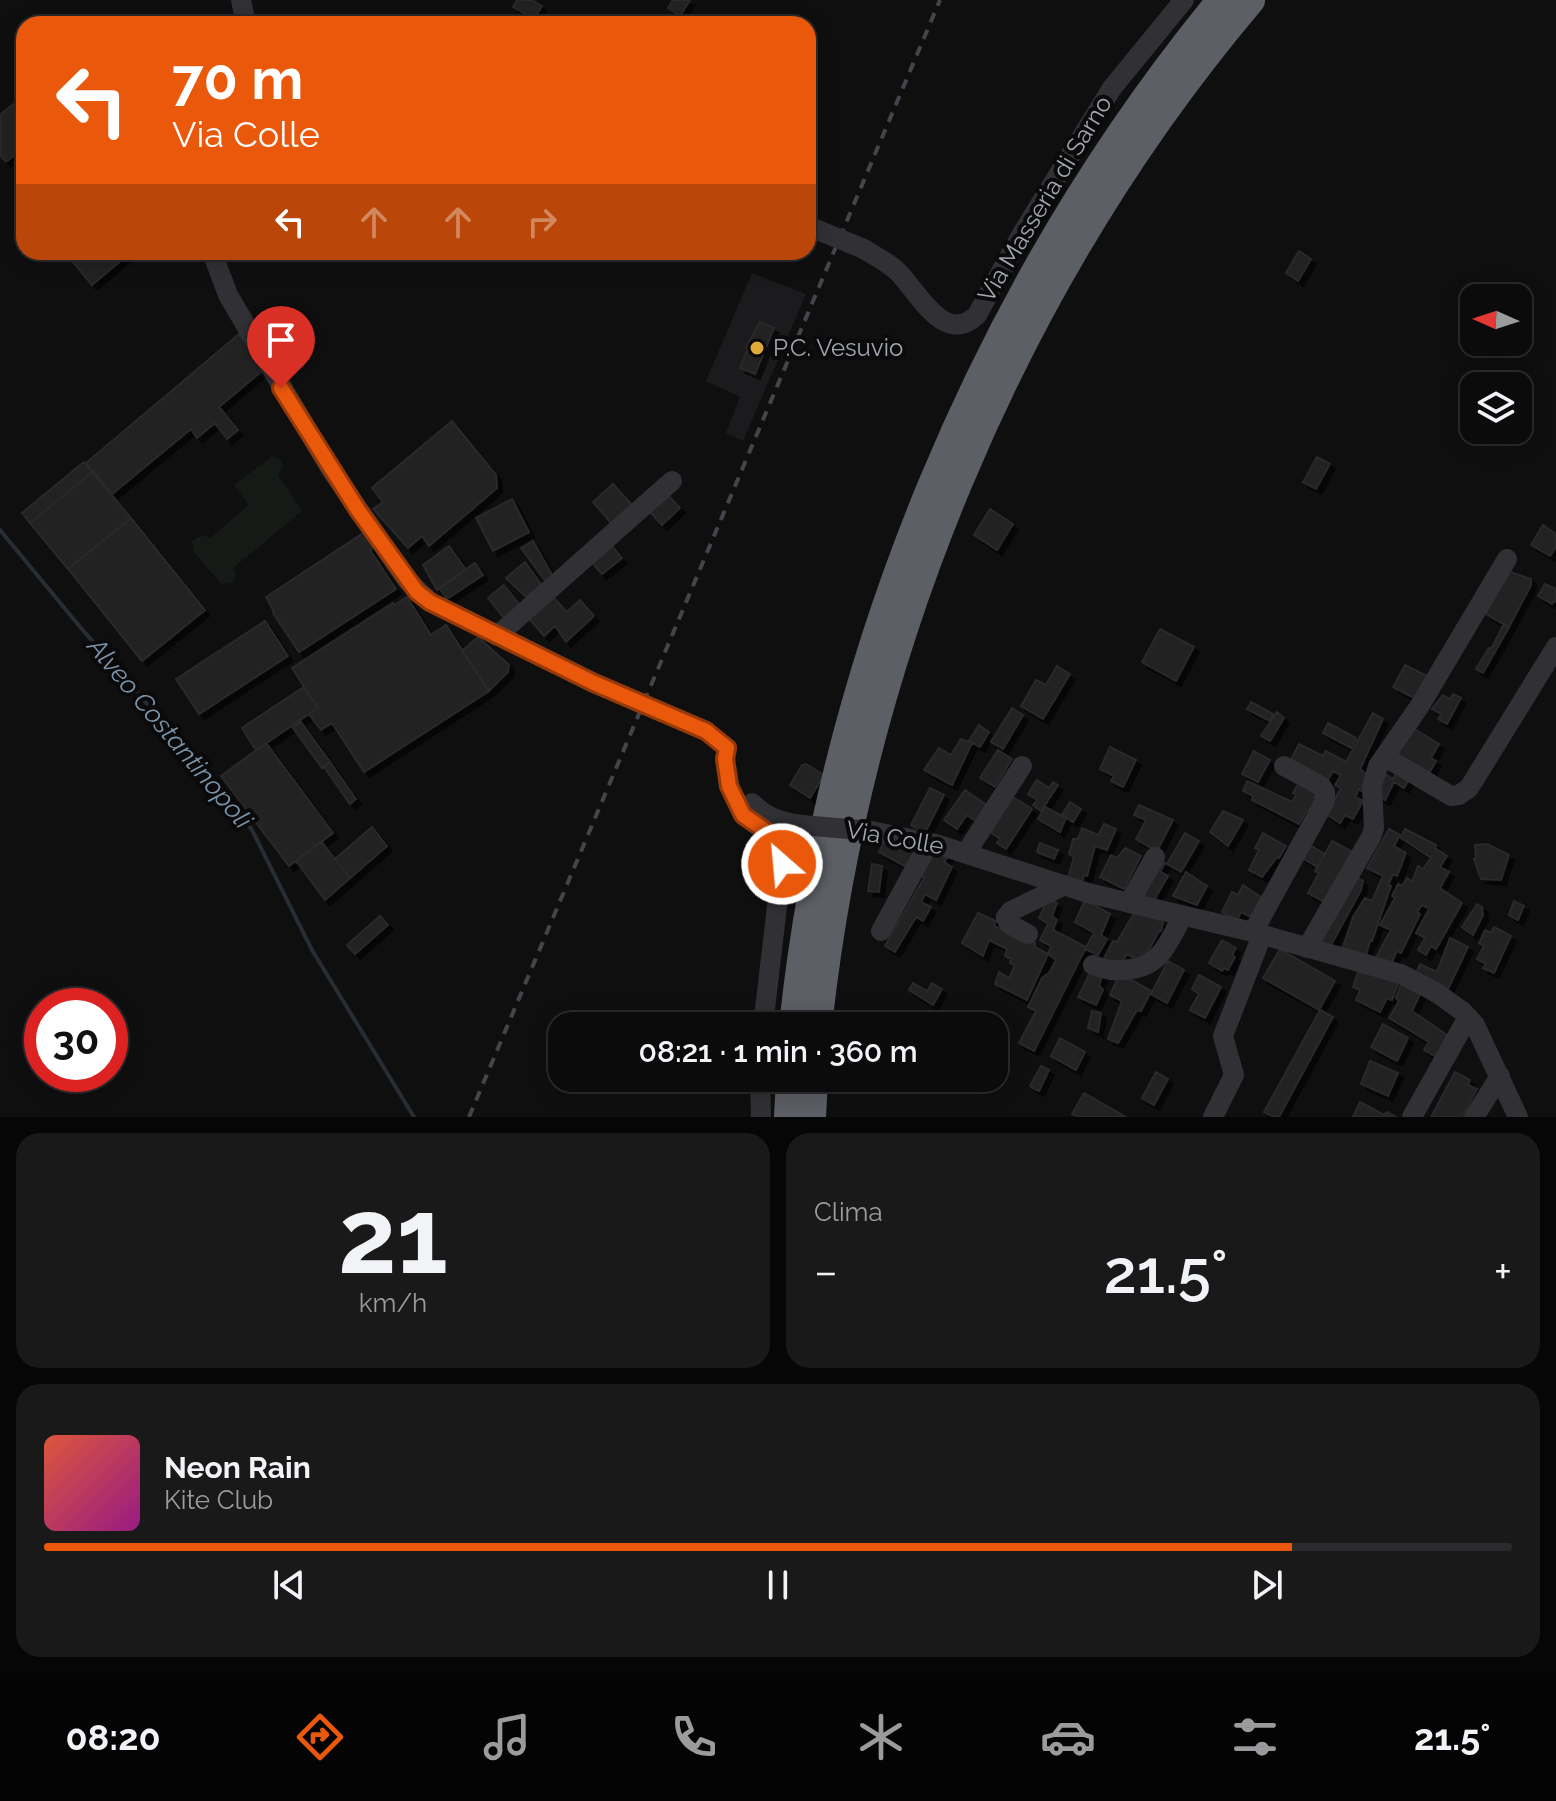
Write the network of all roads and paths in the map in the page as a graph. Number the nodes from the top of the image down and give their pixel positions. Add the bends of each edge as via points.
1 (1184, 0) edge
2 (1222, 0) edge
3 (1250, 0) edge
4 (816, 229) edge
5 (215, 260) edge
6 (672, 481) dead end
7 (1507, 559) dead end
8 (497, 636) junction
9 (1556, 647) edge
10 (727, 748) junction
11 (1385, 757) junction
12 (1022, 766) dead end
13 (1284, 766) dead end
14 (929, 843) junction
15 (966, 853) junction
16 (1155, 857) dead end
17 (1065, 885) junction
18 (1129, 903) junction
19 (1182, 917) junction
20 (881, 931) dead end
21 (1028, 934) dead end
22 (1258, 934) junction
23 (1307, 948) junction
24 (1093, 965) dead end
25 (765, 1012) edge
26 (796, 1012) edge
27 (819, 1012) edge
28 (1468, 1017) junction
29 (1500, 1076) junction
30 (760, 1092) edge
31 (790, 1092) edge
32 (812, 1092) edge
33 (761, 1117) edge
34 (789, 1117) edge
35 (811, 1117) edge
36 (1213, 1117) edge
37 (1412, 1117) edge
38 (1474, 1117) edge
39 (1518, 1117) edge

1 - 4 street, Via Masseria di Sarno, bridge via 1112,88 970,322 950,323 938,317 896,270 864,249
2 - 26 highway via 1111,148 1053,240 942,463 896,584 846,749 812,897
3 - 27 highway via 1131,159 1072,252 1017,353 962,474 918,589 867,754 839,872
5 - 8 street, Via Colle via 228,295 281,388 407,580 430,602
6 - 8 street
7 - 11 street
8 - 10 street, Via Colle, bridge via 706,731
9 - 11 street via 1469,788 1459,795 1451,796
10 - 14 street, Via Colle, bridge via 751,803 764,815 781,822
10 - 25 street via 729,786 743,815 773,836 782,864
11 - 23 street via 1373,778 1371,837
12 - 15 street
13 - 22 street via 1321,786 1325,801
14 - 15 street, Via Colle
14 - 20 street
15 - 17 street, Via Colle
16 - 18 street
17 - 18 street, Via Colle
17 - 21 street via 1006,917
18 - 19 street, Via Colle
19 - 22 street, Via Colle
19 - 24 street via 1165,949 1145,967 1110,972
22 - 23 street, Via Colle
22 - 36 street via 1223,1036 1234,1075
23 - 28 street, Via Colle via 1401,974
28 - 29 street, Via Colle
28 - 37 street
29 - 38 street
29 - 39 street, Via Colle
30 - 33 street
31 - 34 highway
32 - 35 highway

